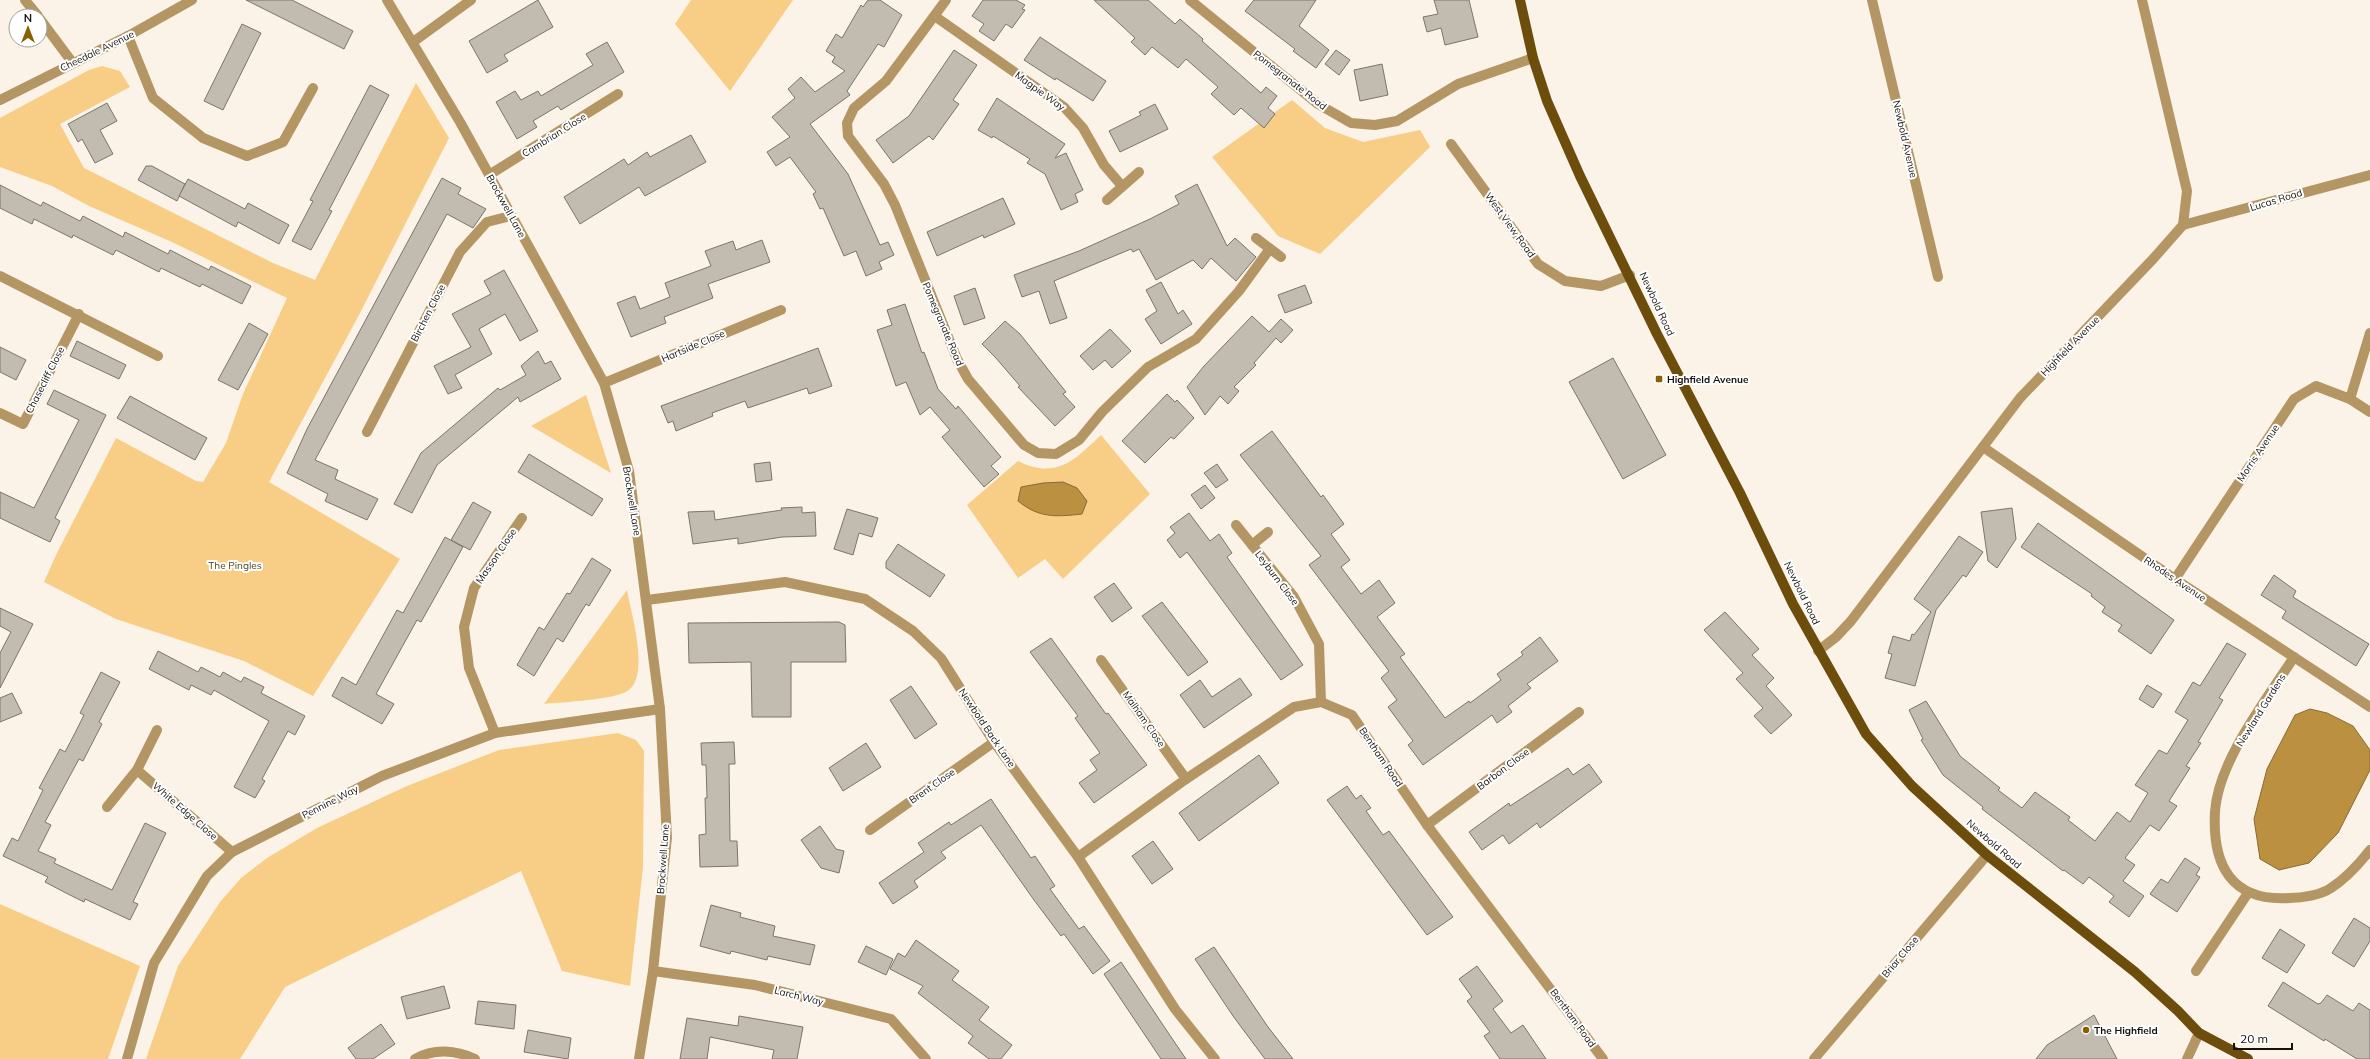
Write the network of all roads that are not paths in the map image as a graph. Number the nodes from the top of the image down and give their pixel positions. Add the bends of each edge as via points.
1 (25, 0) edge
2 (192, 0) edge
3 (387, 0) edge
4 (470, 0) edge
5 (946, 0) edge
6 (1190, 0) edge
7 (1520, 0) edge
8 (1872, 0) edge
9 (2142, 0) edge
10 (32, 8) edge
11 (936, 17) junction
12 (48, 30) edge
13 (128, 36) junction
14 (413, 42) junction
15 (1533, 58) junction
16 (72, 62) junction
17 (313, 88) dead end
18 (618, 94) dead end
19 (0, 100) edge
20 (1451, 144) dead end
21 (1139, 172) dead end
22 (2370, 175) edge
23 (489, 176) junction
24 (1122, 186) junction
25 (1107, 200) dead end
26 (510, 216) junction
27 (2182, 225) junction
28 (1256, 238) dead end
29 (1269, 250) junction
30 (1281, 257) dead end
31 (1630, 275) junction
32 (0, 276) edge
33 (1938, 277) dead end
34 (781, 310) dead end
35 (79, 314) junction
36 (2370, 333) edge
37 (158, 356) dead end
38 (604, 383) junction
39 (2350, 399) junction
40 (2370, 412) edge
41 (0, 413) edge
42 (367, 432) dead end
43 (1983, 447) junction
44 (522, 518) dead end
45 (1236, 525) dead end
46 (1268, 532) dead end
47 (1252, 545) junction
48 (2175, 579) junction
49 (647, 600) junction
50 (1818, 651) junction
51 (2294, 657) junction
52 (1101, 660) dead end
53 (1321, 702) junction
54 (2370, 707) edge
55 (660, 709) junction
56 (1579, 712) dead end
57 (157, 730) dead end
58 (495, 733) junction
59 (994, 742) junction
60 (137, 770) junction
61 (1186, 779) junction
62 (107, 807) dead end
63 (1427, 825) junction
64 (870, 830) dead end
65 (2370, 850) edge
66 (232, 852) junction
67 (1987, 855) junction
68 (1078, 857) junction
69 (2248, 893) junction
70 (653, 971) junction
71 (2196, 971) dead end
72 (2199, 1033) junction
73 (127, 1059) edge
74 (415, 1059) edge
75 (475, 1059) edge
76 (639, 1059) edge
77 (926, 1059) edge
78 (1215, 1059) edge
79 (1603, 1059) edge
80 (1814, 1059) edge
81 (2187, 1059) edge
82 (2248, 1059) edge

1 - 10 street
2 - 13 street, Cheedale Avenue
3 - 14 street, Brockwell Lane
4 - 14 street
5 - 11 street, Pomegranate Road
6 - 15 street, Pomegranate Road via 1318,104 1351,123 1375,125 1397,121 1458,84
7 - 15 main road, Newbold Road
8 - 33 street, Newbold Avenue
9 - 27 street via 2187,191
11 - 24 street, Magpie Way via 1064,107 1083,128 1104,165
11 - 29 street, Pomegranate Road via 886,80 854,108 847,123 848,136 884,184 895,205 957,359 968,379 1024,445 1038,453 1056,454 1079,440 1102,412 1148,367 1196,339 1239,291
12 - 16 street
13 - 16 street, Cheedale Avenue
13 - 17 street via 153,98 203,138 247,156 283,142
14 - 23 street, Brockwell Lane
15 - 31 main road, Newbold Road via 1547,101 1580,176
16 - 19 street, Cheedale Avenue
18 - 23 street, Cambrian Close
20 - 31 street, West View Road via 1538,264 1565,281 1601,286
21 - 24 street
22 - 27 street, Lucas Road
23 - 26 street, Brockwell Lane
24 - 25 street
26 - 38 street, Brockwell Lane
26 - 42 street, Birchen Close via 487,222 460,252
27 - 43 street, Highfield Avenue via 2153,259 2020,398
28 - 29 street
29 - 30 street
31 - 50 main road, Newbold Road via 1657,334 1740,493
32 - 35 street
34 - 38 street, Hartside Close
35 - 37 street
35 - 41 street, Chasecliff Close via 23,424
36 - 39 street
38 - 49 street, Brockwell Lane via 629,470
39 - 40 street, Morris Avenue
39 - 48 street, Morris Avenue via 2316,386 2294,399
43 - 48 street, Rhodes Avenue
43 - 50 street, Highfield Avenue via 1851,621
44 - 58 street, Masson Close via 474,588 464,627 469,668
45 - 47 street, Leyburn Close
46 - 47 street, Leyburn Close
47 - 53 street, Leyburn Close via 1294,597 1319,644
48 - 51 street, Rhodes Avenue
49 - 55 street, Brockwell Lane
49 - 59 street, Newbold Back Lane via 785,582 865,599 913,631 941,658
50 - 67 main road, Newbold Road via 1866,734 1912,786
51 - 54 street, Rhodes Avenue
51 - 69 street, Newland Gardens via 2245,733 2222,781 2215,811 2215,847 2230,878
52 - 61 street, Malham Close
53 - 61 street via 1294,707
53 - 63 street, Bentham Road via 1352,715
55 - 58 street, Pennine Way
55 - 70 street, Brockwell Lane via 667,837
56 - 63 street, Barbon Close
57 - 60 street
58 - 66 street, Pennine Way via 382,776
59 - 64 street, Brent Close
59 - 68 street, Newbold Back Lane
60 - 62 street
60 - 66 street, White Edge Close
61 - 68 street
63 - 79 street, Bentham Road
65 - 69 street, Newland Gardens via 2362,861 2330,889 2270,900
66 - 73 street, Pennine Way via 207,876 154,963
67 - 72 main road, Newbold Road via 2134,972
67 - 80 street, Briar Close
68 - 78 street, Newbold Back Lane via 1175,1008
69 - 71 street
70 - 76 street, Brockwell Lane
70 - 77 street, Larch Way via 756,986 892,1019
72 - 81 street
72 - 82 main road, Newbold Road
74 - 75 street via 446,1051 461,1052

